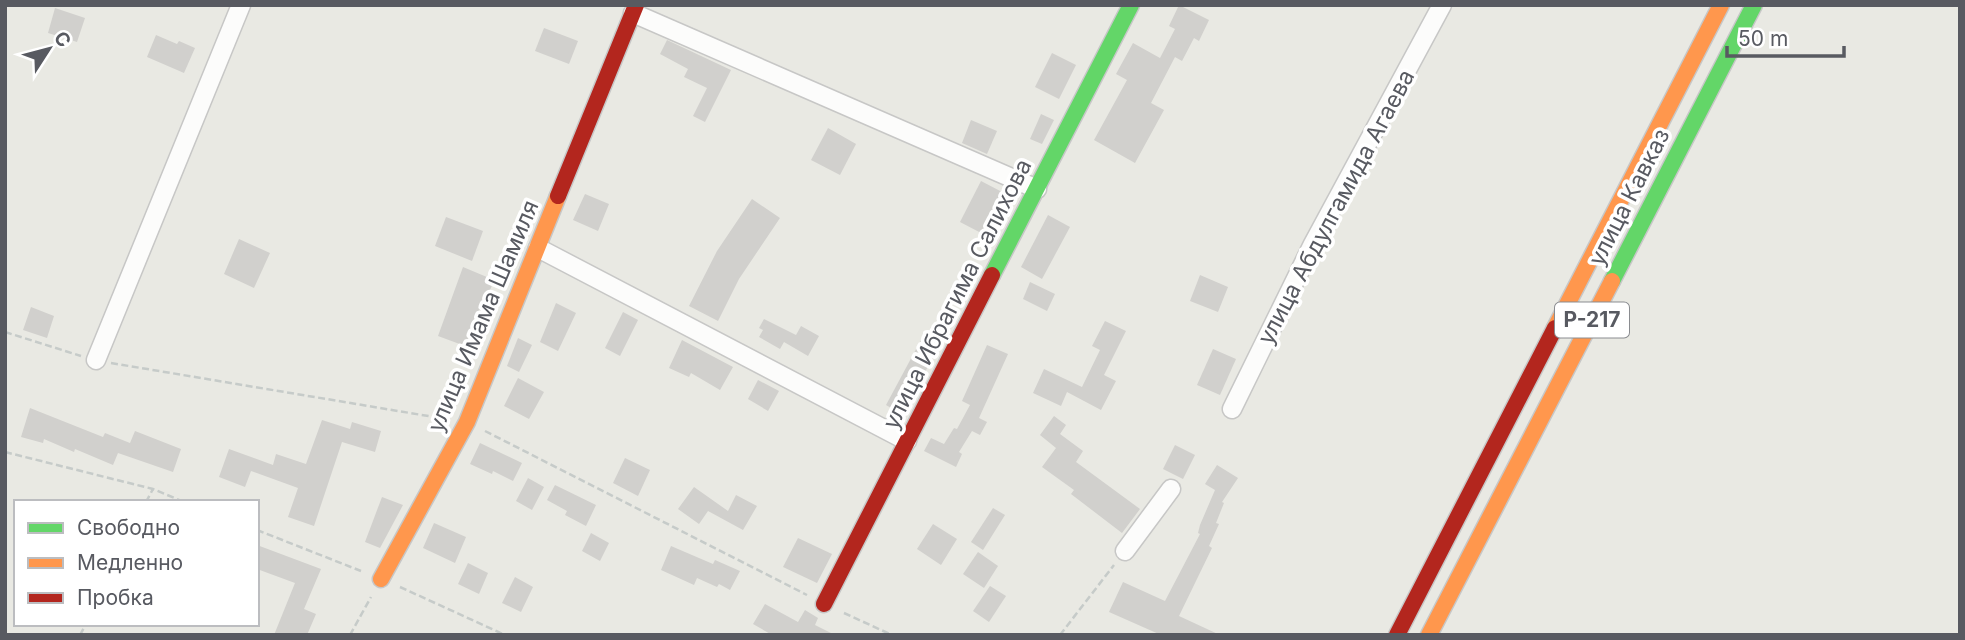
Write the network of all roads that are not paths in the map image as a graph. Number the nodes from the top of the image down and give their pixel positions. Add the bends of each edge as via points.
1 (242, 5) edge
2 (1131, 5) edge
3 (1442, 5) edge
4 (1721, 5) edge
5 (1754, 5) edge
6 (635, 9) edge
7 (1037, 189) junction
8 (538, 248) junction
9 (96, 360) dead end
10 (1232, 409) dead end
11 (907, 441) junction
12 (1171, 489) dead end
13 (1125, 551) road end
14 (381, 579) road end
15 (824, 604) dead end
16 (1396, 635) edge
17 (1429, 635) edge

1 - 9 street
2 - 7 main road, улица Ибрагима Салихова
3 - 10 street, улица Абдулгамида Агаева via 1312,244
4 - 16 main road, улица Кавказ / Р-217
5 - 17 main road, улица Кавказ / Р-217
6 - 7 street
6 - 8 main road, улица Имама Шамиля
7 - 11 main road, улица Ибрагима Салихова
8 - 11 street
8 - 14 main road, улица Имама Шамиля via 467,422
11 - 15 main road, улица Ибрагима Салихова
12 - 13 street

